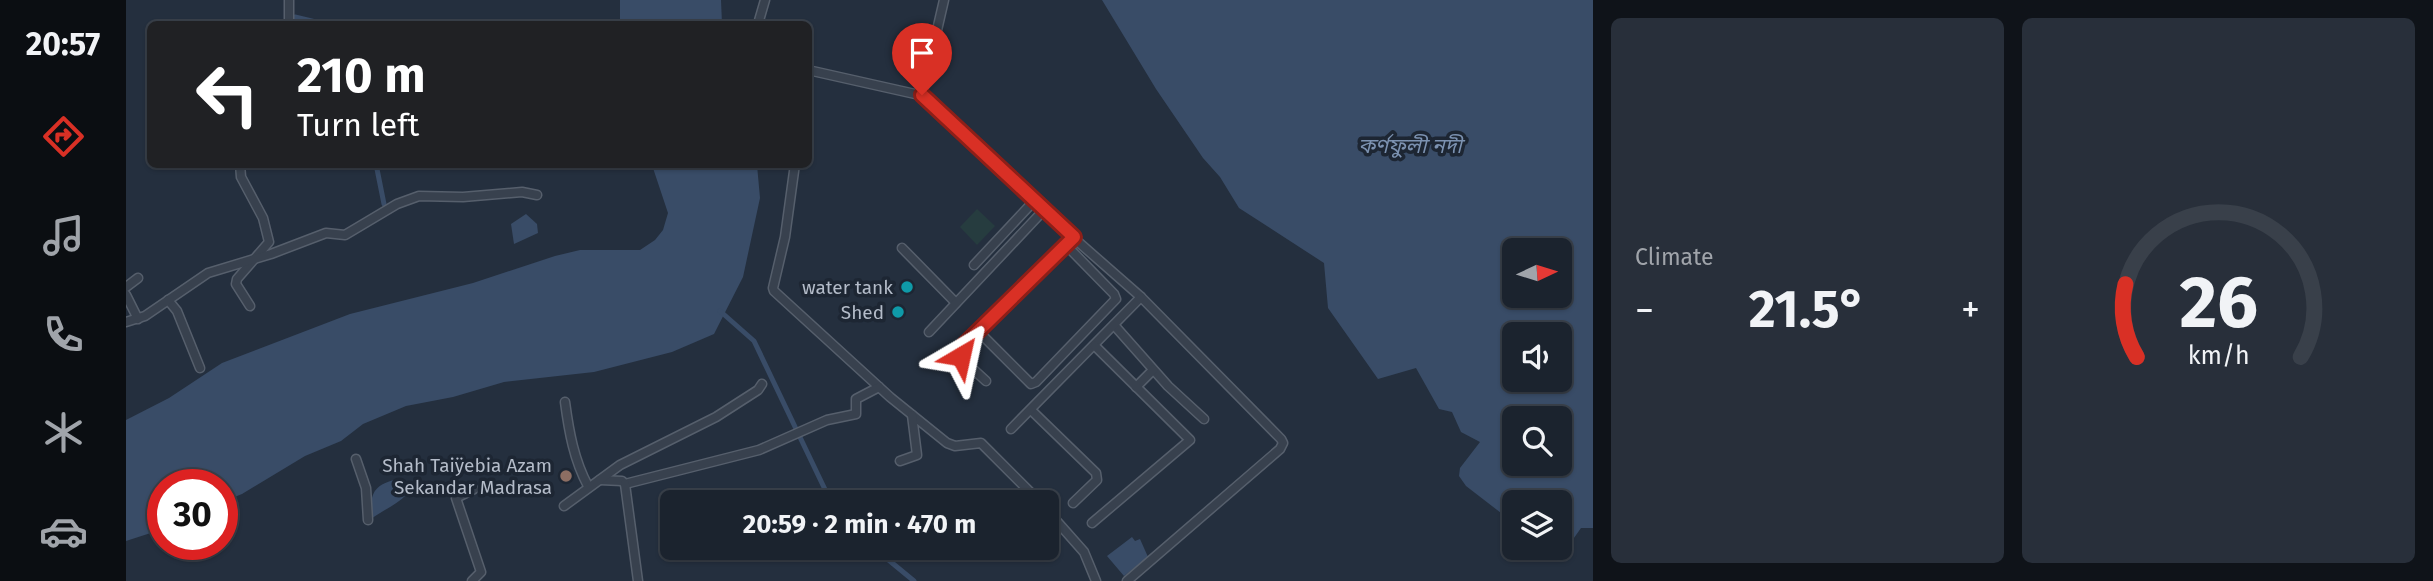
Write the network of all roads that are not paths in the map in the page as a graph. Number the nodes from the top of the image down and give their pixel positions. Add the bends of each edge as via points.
1 (289, 0) edge
2 (765, 0) edge
3 (944, 0) edge
4 (289, 21) edge
5 (759, 21) edge
6 (812, 74) edge
7 (922, 95) junction
8 (240, 168) edge
9 (794, 168) edge
10 (537, 195) dead end
11 (1034, 201) junction
12 (1043, 211) junction
13 (1074, 237) junction
14 (1066, 245) junction
15 (902, 248) dead end
16 (253, 260) junction
17 (974, 265) dead end
18 (138, 278) dead end
19 (126, 287) edge
20 (126, 295) edge
21 (1141, 297) junction
22 (168, 300) junction
23 (956, 303) junction
24 (250, 306) dead end
25 (138, 319) junction
26 (126, 322) edge
27 (1114, 325) junction
28 (978, 331) junction
29 (929, 332) dead end
30 (1095, 346) junction
31 (200, 368) dead end
32 (1153, 370) junction
33 (986, 381) dead end
34 (762, 384) dead end
35 (878, 387) junction
36 (1136, 387) junction
37 (565, 402) dead end
38 (1031, 410) junction
39 (912, 415) junction
40 (1204, 419) dead end
41 (1011, 429) dead end
42 (356, 459) dead end
43 (900, 461) dead end
44 (600, 480) junction
45 (625, 484) junction
46 (589, 486) junction
47 (474, 489) dead end
48 (1028, 490) edge
49 (1073, 503) dead end
50 (564, 506) dead end
51 (368, 520) dead end
52 (1092, 523) dead end
53 (1059, 524) edge
54 (472, 581) edge
55 (638, 581) edge
56 (1096, 581) edge
57 (1127, 581) edge

1 - 4 street
2 - 5 street
3 - 7 street
6 - 7 street
7 - 11 street
8 - 16 street via 269,242
9 - 35 street via 773,288
10 - 16 street via 419,196 345,235 326,233
11 - 12 street
11 - 17 street
12 - 13 street
12 - 23 street
13 - 14 street
13 - 21 street
14 - 28 street
14 - 28 street via 1116,299 1036,382 1031,384
15 - 23 street
16 - 22 street via 208,273
16 - 24 street via 236,284
18 - 19 street
20 - 25 street
21 - 27 street
21 - 57 street via 1283,443
22 - 25 street
22 - 31 street
23 - 29 street
25 - 26 street
27 - 30 street
27 - 32 street
28 - 33 street via 961,349 961,356
30 - 36 street
30 - 38 street
32 - 36 street
32 - 40 street
34 - 44 street via 716,417 620,465
35 - 39 street
35 - 45 street via 856,399 856,414 827,420 760,450
36 - 52 street via 1190,440
37 - 46 street via 569,433
38 - 41 street
38 - 49 street via 1096,474 1097,480
39 - 43 street via 917,455
39 - 48 street via 955,446 981,443
42 - 51 street via 366,488
44 - 45 street
44 - 46 street
45 - 55 street
46 - 50 street
47 - 54 street via 456,498 481,572
53 - 56 street via 1084,552

